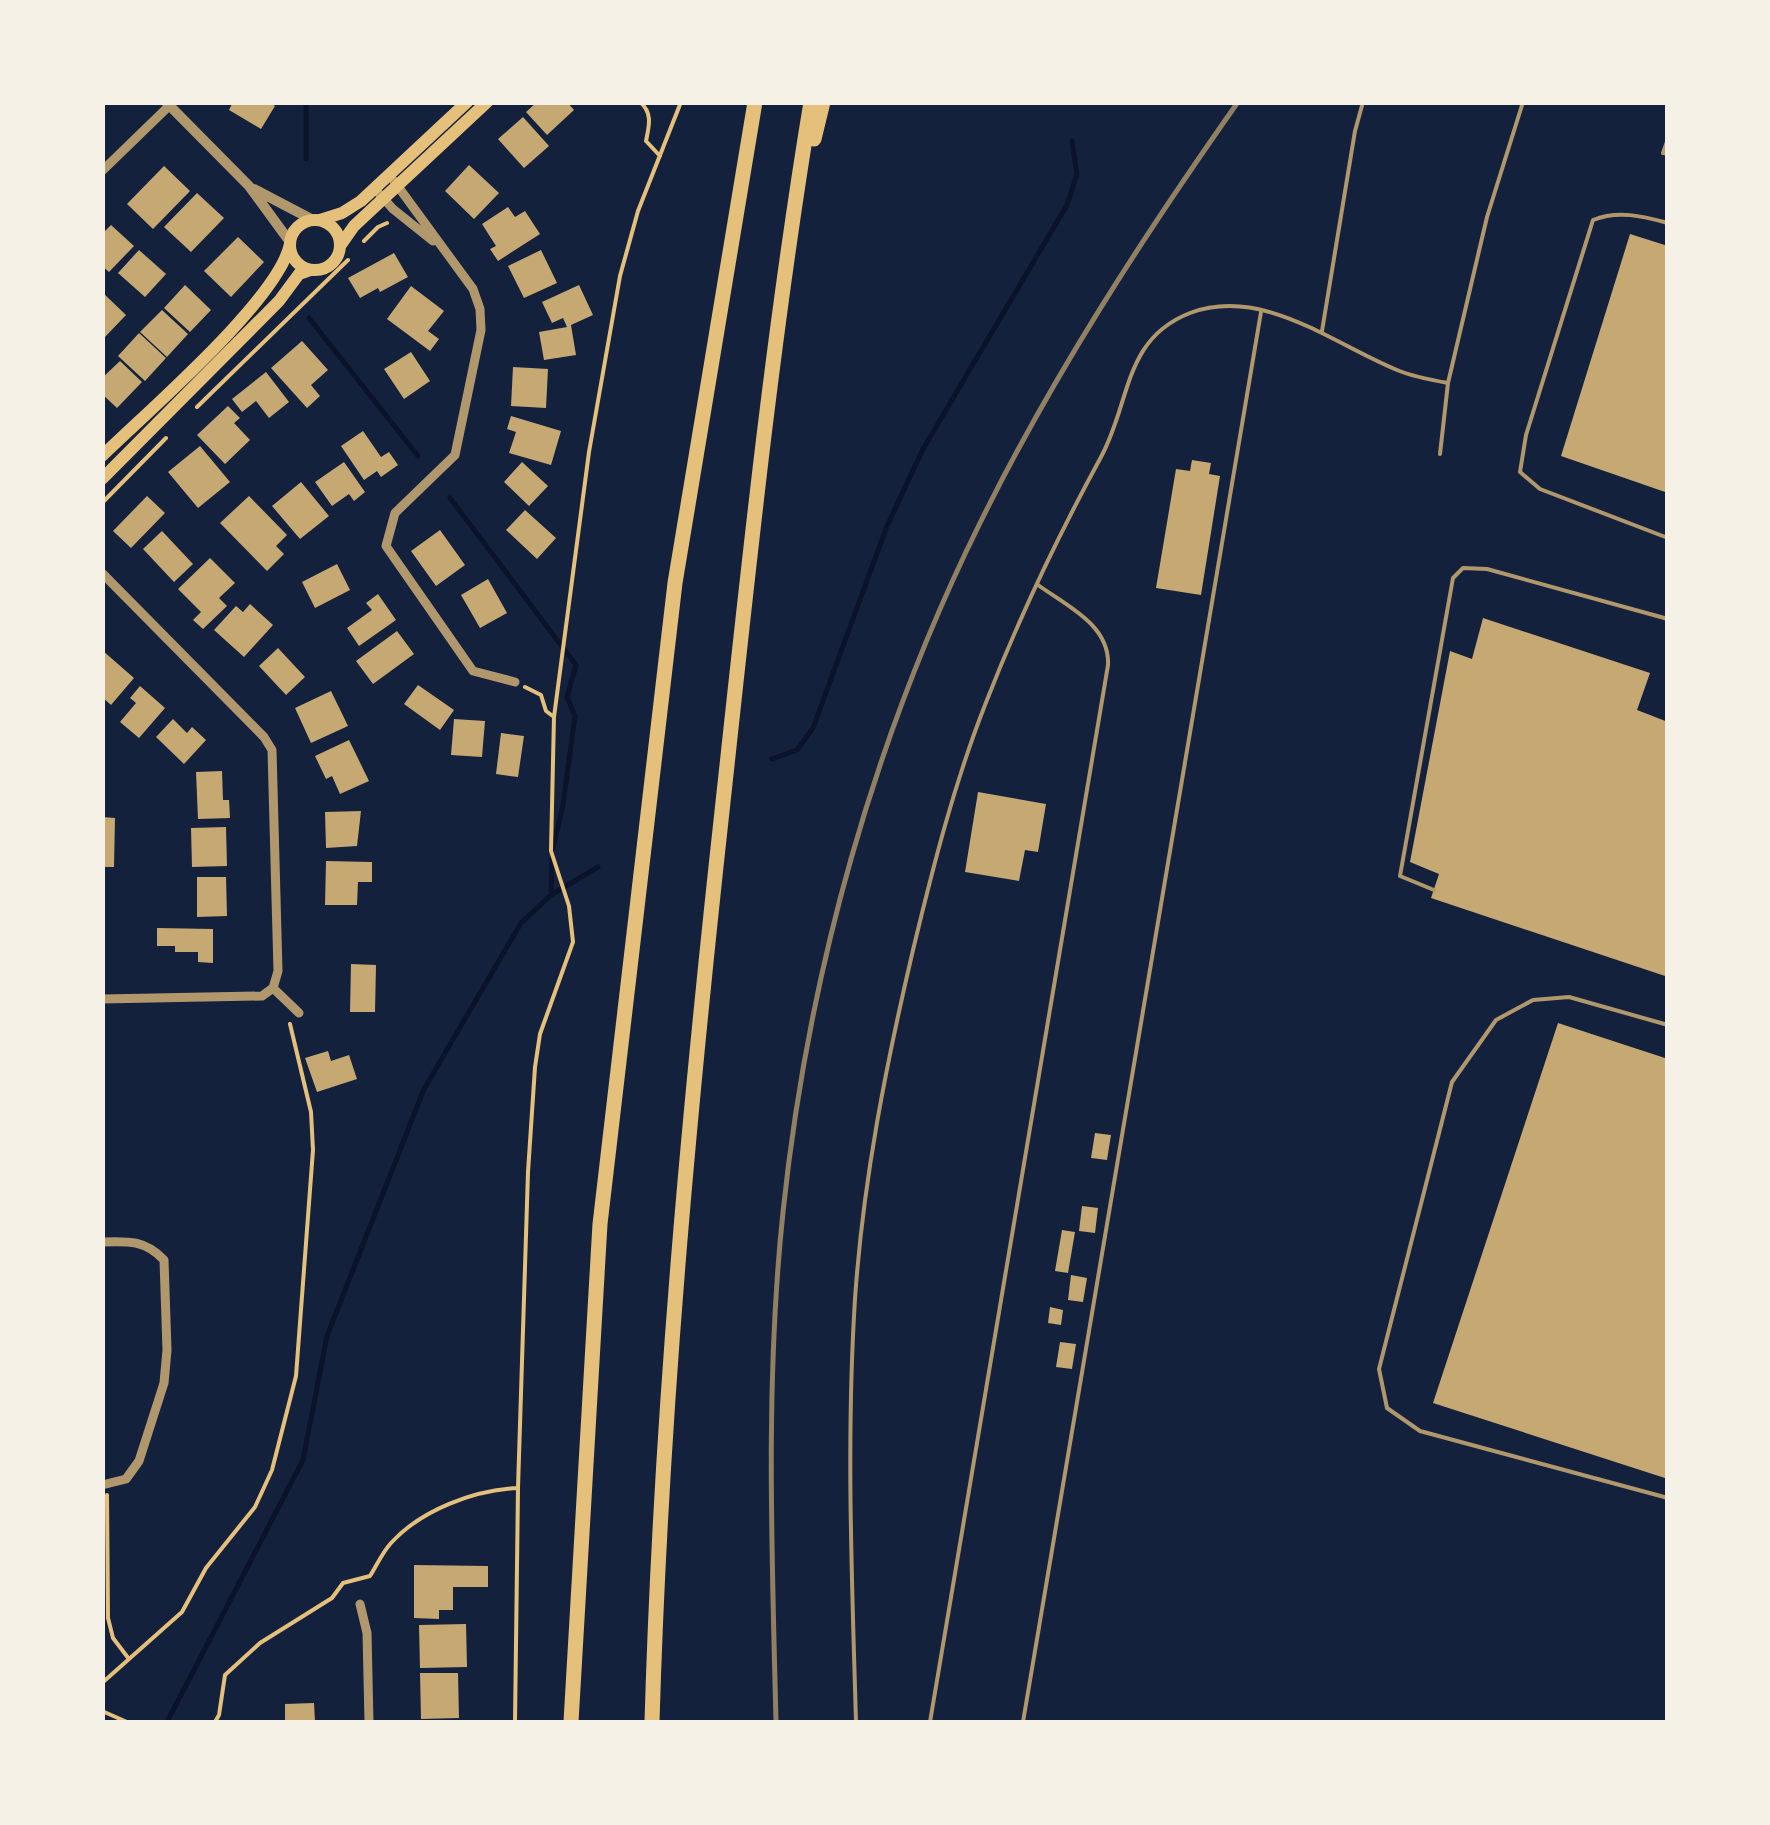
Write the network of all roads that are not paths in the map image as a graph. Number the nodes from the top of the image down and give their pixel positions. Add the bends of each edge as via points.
1 (467, 102) edge
2 (487, 102) edge
3 (755, 102) edge
4 (811, 102) edge
5 (824, 102) edge
6 (1363, 102) edge
7 (1523, 102) edge
8 (167, 104) edge
9 (1668, 139) edge
10 (1668, 154) edge
11 (102, 171) edge
12 (394, 182) junction
13 (248, 186) junction
14 (380, 194) junction
15 (316, 220) junction
16 (792, 220) junction
17 (1668, 224) edge
18 (290, 243) junction
19 (340, 246) junction
20 (443, 249) junction
21 (310, 270) junction
22 (1261, 312) junction
23 (1322, 331) junction
24 (1448, 383) junction
25 (1440, 454) dead end
26 (102, 456) edge
27 (102, 478) edge
28 (1668, 538) edge
29 (102, 574) edge
30 (1038, 585) junction
31 (1668, 619) edge
32 (515, 682) road end
33 (1434, 890) dead end
34 (273, 988) junction
35 (102, 999) edge
36 (299, 1014) dead end
37 (1668, 1025) edge
38 (102, 1242) edge
39 (104, 1485) edge
40 (1668, 1498) edge
41 (360, 1604) dead end
42 (368, 1722) edge
43 (571, 1722) edge
44 (652, 1722) edge
45 (856, 1722) edge
46 (930, 1722) edge
47 (1023, 1722) edge

1 - 12 main road
2 - 12 main road
3 - 43 highway via 676,583 600,1224
4 - 16 highway
5 - 16 highway
6 - 23 lane
7 - 24 lane via 1487,216
8 - 11 street
8 - 13 street
9 - 10 lane
12 - 14 main road
12 - 20 street
13 - 15 street
13 - 18 street
14 - 15 main road
14 - 19 main road
14 - 20 street
15 - 18 main road via 297,226
15 - 19 main road via 336,232
16 - 44 highway via 694,1072 665,1432
17 - 28 lane via 1610,213 1593,220 1520,472 1540,488
18 - 21 main road via 296,262
18 - 26 main road via 256,304
19 - 21 main road via 334,262
20 - 32 street via 480,309 479,352 455,454 395,513 386,546 473,672
21 - 27 main road
22 - 23 lane
22 - 30 lane via 1208,308 1155,332
22 - 47 lane
23 - 24 lane via 1397,370
24 - 25 lane
29 - 34 street via 272,750 278,972
30 - 45 lane via 984,706 947,816 883,1091 861,1243 851,1385
30 - 46 lane via 1098,630 1108,665
31 - 33 lane via 1486,569 1463,568 1453,578 1400,876
34 - 35 street via 262,996
34 - 36 street
37 - 40 lane via 1569,997 1532,1000 1496,1020 1452,1082 1379,1370 1387,1408 1420,1431
38 - 39 street via 134,1241 164,1260 167,1350 164,1384 139,1461 126,1479
41 - 42 street via 367,1633

